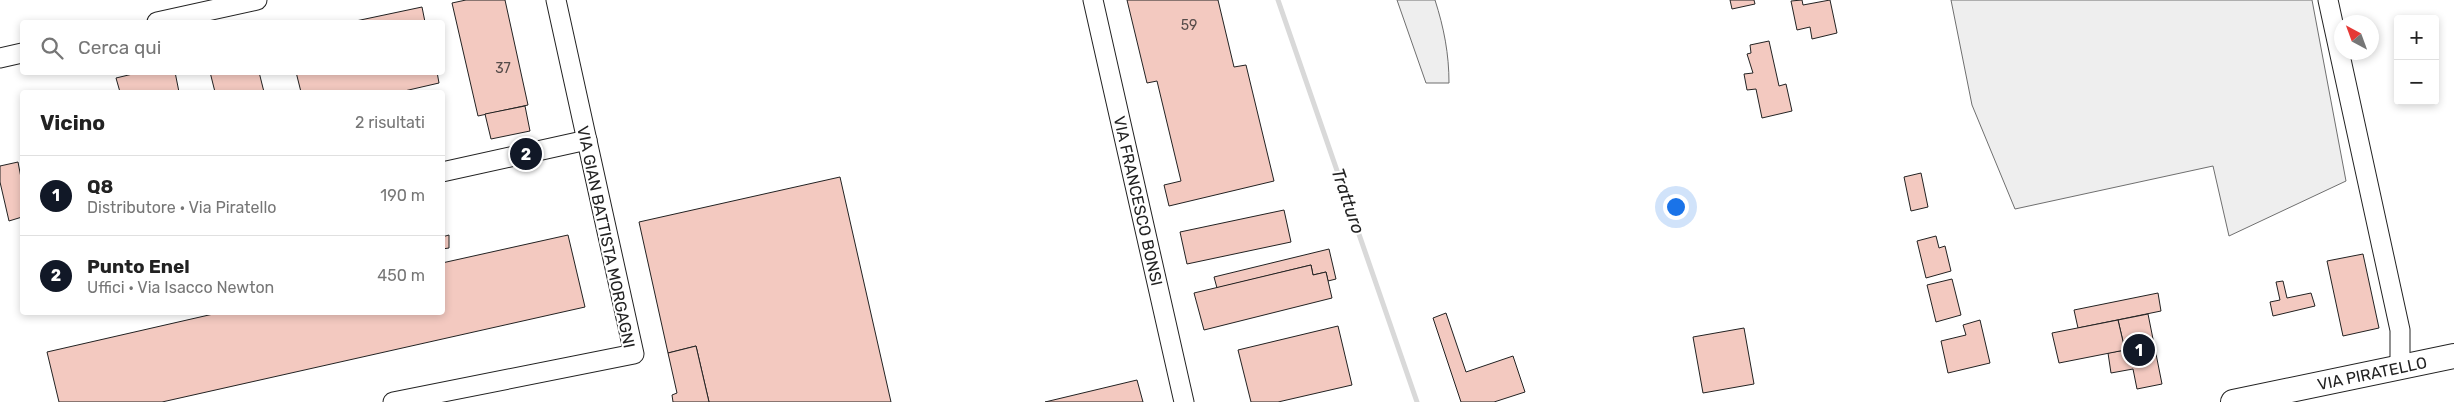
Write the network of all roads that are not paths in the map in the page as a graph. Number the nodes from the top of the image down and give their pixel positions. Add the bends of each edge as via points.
1 (257, 0) edge
2 (556, 0) edge
3 (1093, 0) edge
4 (2328, 0) edge
5 (166, 20) edge
6 (20, 53) edge
7 (0, 58) edge
8 (587, 140) junction
9 (445, 171) edge
10 (2454, 356) edge
11 (2400, 368) junction
12 (393, 402) edge
13 (1184, 402) edge
14 (2233, 402) edge

1 - 5 street
2 - 8 street, VIA GIAN BATTISTA MORGAGNI
3 - 13 street, VIA FRANCESCO BONSI
4 - 11 street via 2400,330
6 - 7 street
8 - 9 street
8 - 12 street, VIA GIAN BATTISTA MORGAGNI via 634,354
10 - 11 main road, VIA PIRATELLO
11 - 14 main road, VIA PIRATELLO

